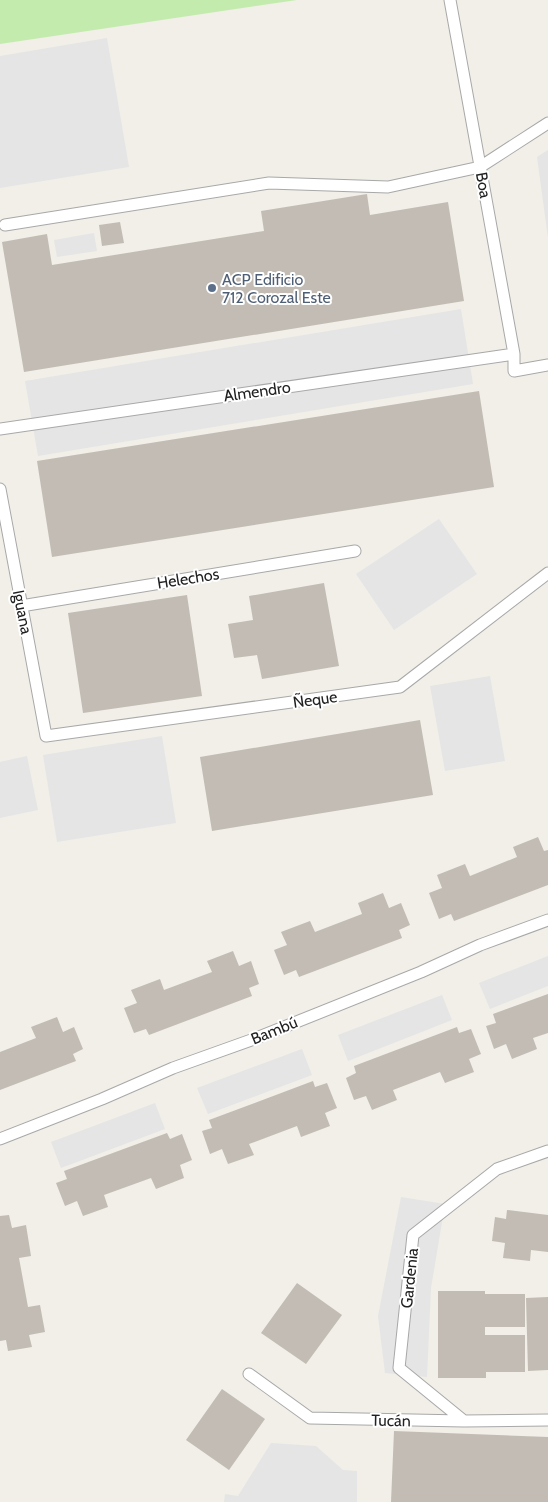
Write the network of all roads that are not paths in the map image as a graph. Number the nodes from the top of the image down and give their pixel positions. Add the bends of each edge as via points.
1 (450, 0) edge
2 (548, 123) edge
3 (480, 167) junction
4 (5, 225) dead end
5 (514, 354) junction
6 (548, 365) edge
7 (0, 429) edge
8 (0, 489) edge
9 (354, 551) dead end
10 (548, 573) edge
11 (21, 606) junction
12 (46, 736) joint
13 (548, 920) edge
14 (0, 1139) edge
15 (548, 1151) edge
16 (249, 1374) dead end
17 (548, 1420) edge
18 (464, 1421) junction

1 - 3 lane, Boa
2 - 3 lane
3 - 4 lane via 388,187 269,183
3 - 5 lane, Boa
5 - 6 lane, Boa via 514,371
5 - 7 lane, Almendro
8 - 11 lane, Iguana
9 - 11 lane, Helechos
10 - 12 lane, Ñeque via 400,687
11 - 12 lane, Iguana
13 - 14 lane, Bambú
15 - 18 lane, Gardenia via 497,1169 413,1235 399,1368
16 - 18 lane, Tucán via 310,1418
17 - 18 lane, Tucán

